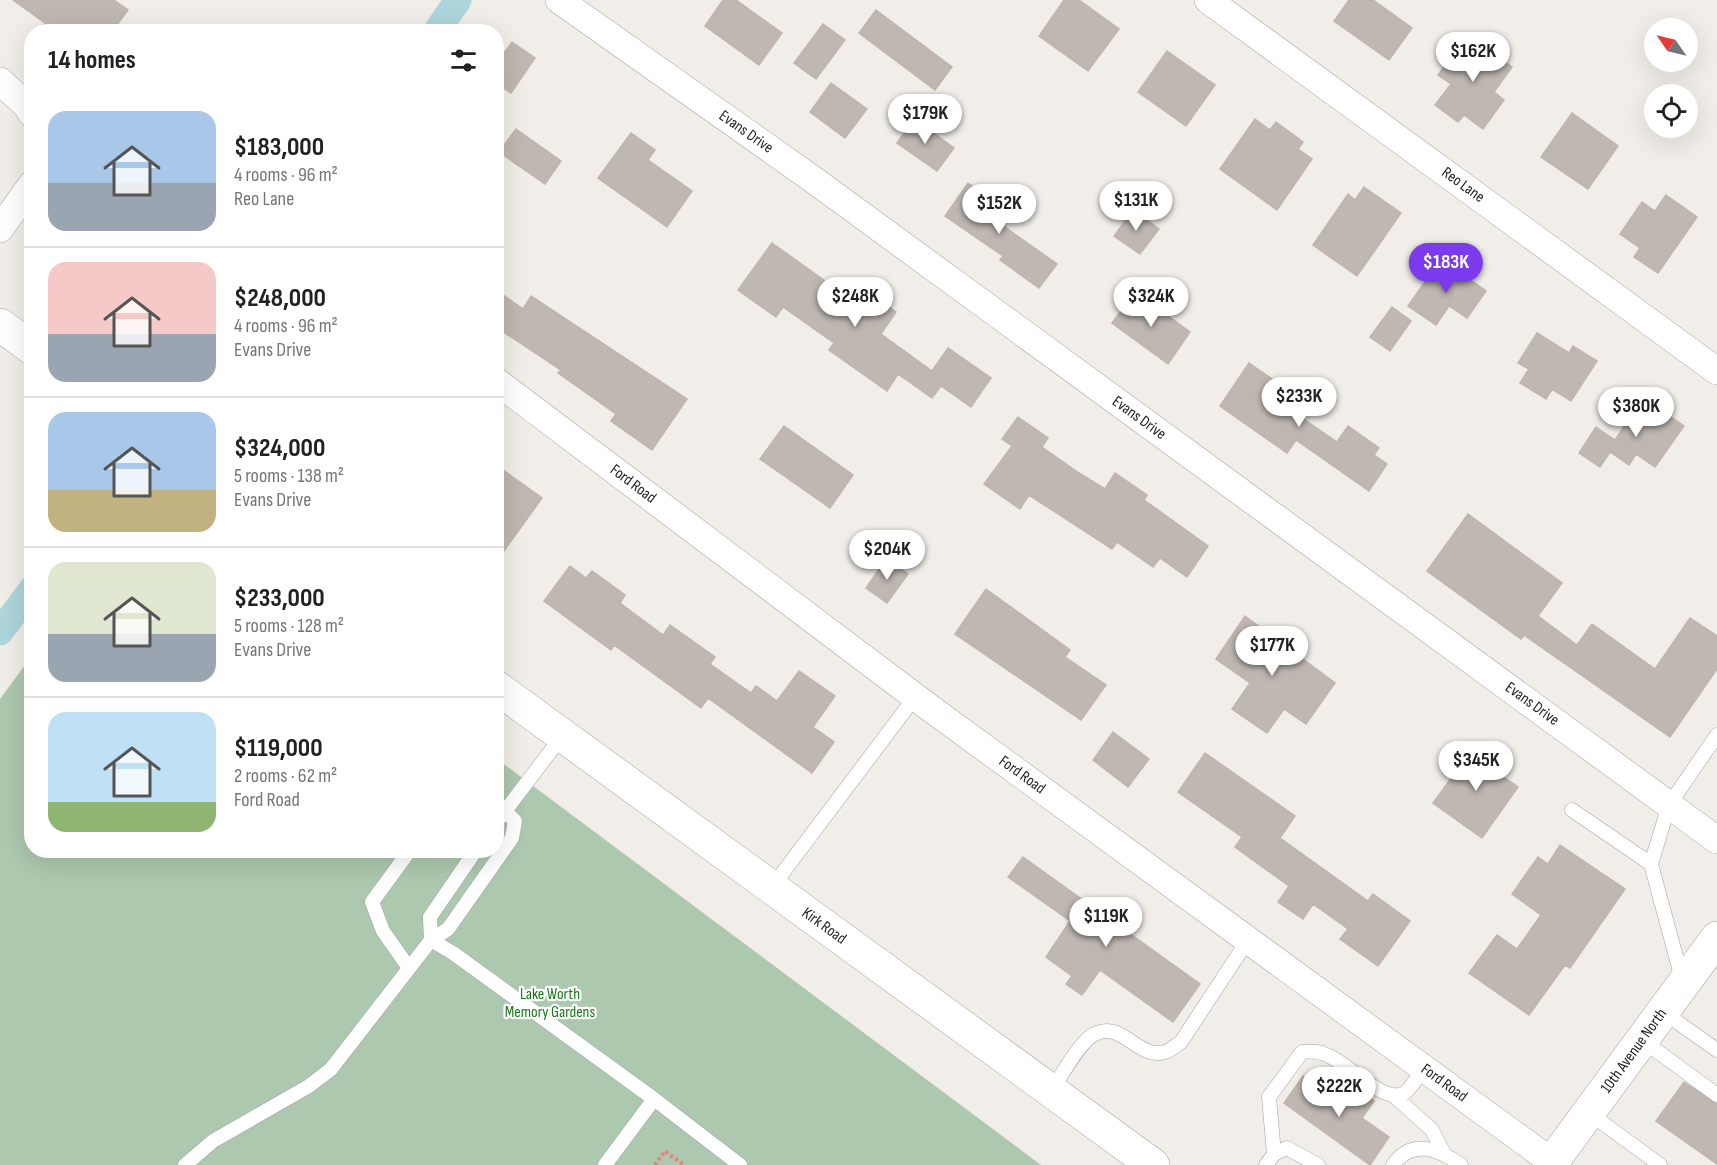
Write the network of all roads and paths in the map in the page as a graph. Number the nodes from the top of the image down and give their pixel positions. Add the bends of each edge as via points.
1 (559, 0) edge
2 (1209, 0) edge
3 (0, 81) edge
4 (24, 103) edge
5 (24, 195) edge
6 (0, 229) edge
7 (0, 325) edge
8 (24, 342) edge
9 (1717, 371) edge
10 (504, 387) edge
11 (504, 693) edge
12 (915, 697) junction
13 (563, 735) junction
14 (1717, 735) edge
15 (1669, 805) junction
16 (504, 806) edge
17 (1572, 810) dead end
18 (504, 815) edge
19 (1717, 840) edge
20 (504, 849) edge
21 (404, 858) edge
22 (471, 858) edge
23 (498, 858) edge
24 (1651, 864) junction
25 (772, 887) junction
26 (1717, 938) edge
27 (431, 940) junction
28 (1248, 940) junction
29 (409, 968) junction
30 (1683, 984) junction
31 (1663, 1012) junction
32 (1642, 1040) junction
33 (1717, 1050) edge
34 (1424, 1068) junction
35 (1051, 1091) junction
36 (1717, 1095) edge
37 (1394, 1096) junction
38 (654, 1099) junction
39 (1588, 1113) junction
40 (1443, 1152) junction
41 (1270, 1159) edge
42 (1551, 1163) edge
43 (185, 1165) edge
44 (604, 1165) edge
45 (655, 1165) edge
46 (684, 1165) edge
47 (740, 1165) edge
48 (1153, 1165) edge
49 (1318, 1165) edge
50 (1393, 1165) edge
51 (1461, 1165) edge
52 (1660, 1165) edge

1 - 15 street, Evans Drive via 811,178
2 - 9 street, Reo Lane
3 - 4 street
5 - 6 street
7 - 8 street
10 - 12 street, Ford Road
11 - 13 street, Kirk Road
12 - 25 lane
12 - 28 street, Ford Road
13 - 16 lane
13 - 25 street, Kirk Road
14 - 15 lane
15 - 19 street, Evans Drive
15 - 24 lane
17 - 24 lane
18 - 20 lane via 515,821 512,838
21 - 29 lane via 372,902 384,931
22 - 27 lane via 430,917
23 - 27 lane via 448,929
24 - 30 lane
25 - 35 street, Kirk Road
26 - 30 street, 10th Avenue North
27 - 29 lane
27 - 38 lane
28 - 34 street, Ford Road
28 - 35 lane via 1181,1042 1165,1052 1148,1051 1114,1030 1096,1033
29 - 43 lane via 332,1069 213,1141
30 - 31 street, 10th Avenue North
31 - 32 street, 10th Avenue North
31 - 33 lane
32 - 36 lane
32 - 39 street, 10th Avenue North
34 - 37 lane via 1405,1093
34 - 42 street, Ford Road
35 - 48 street, Kirk Road
37 - 40 lane via 1432,1130
37 - 41 lane via 1330,1056 1302,1052 1269,1097
38 - 44 lane
38 - 47 lane
39 - 42 street, 10th Avenue North
39 - 52 lane
40 - 50 lane via 1411,1149
40 - 51 lane
41 - 49 lane via 1287,1148
45 - 46 path via 665,1151

